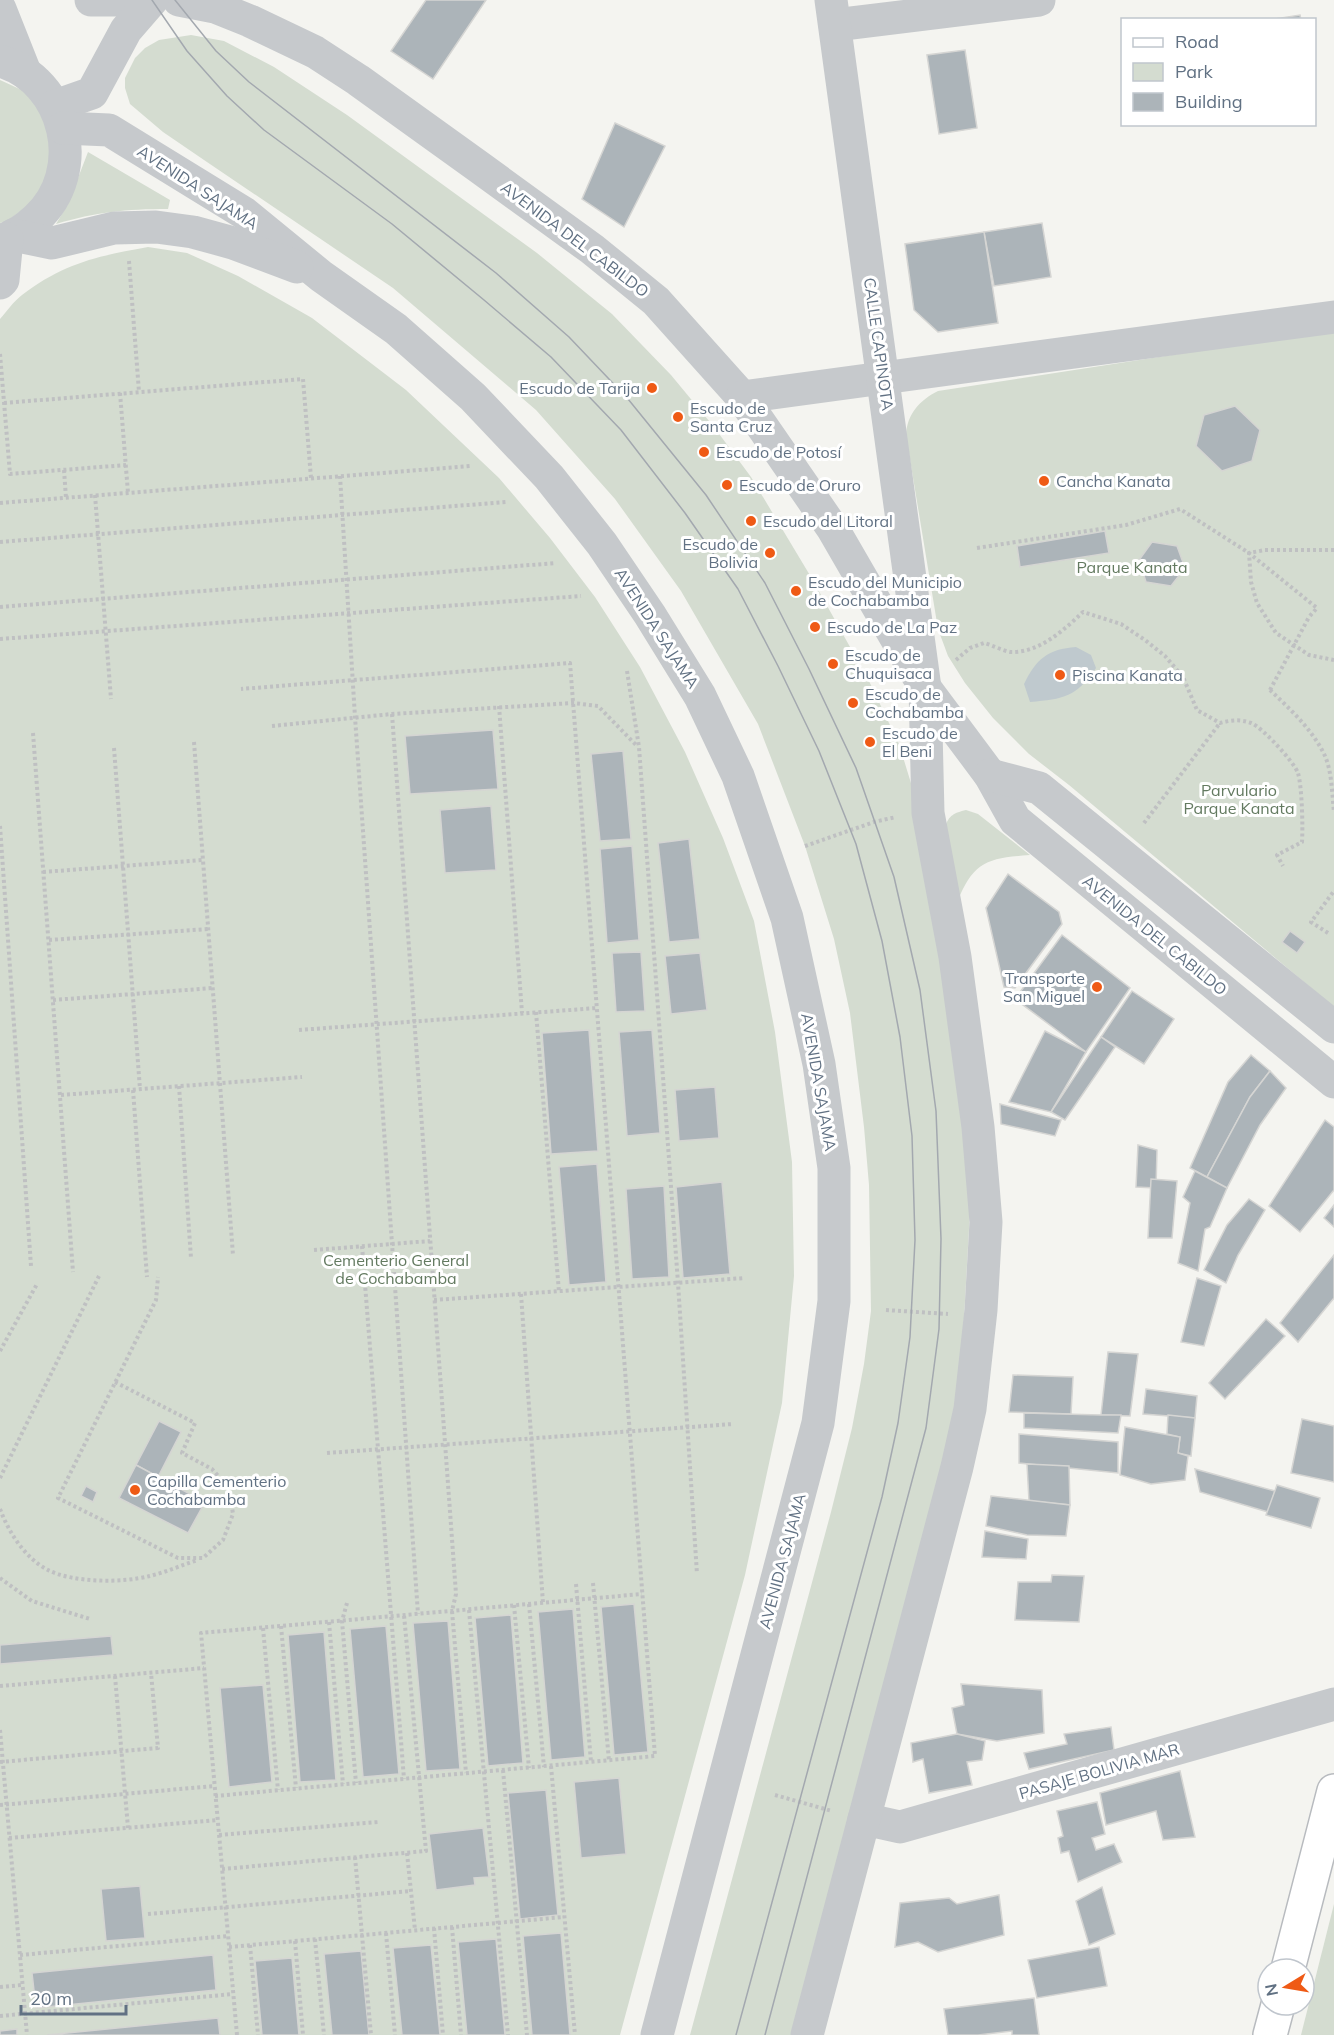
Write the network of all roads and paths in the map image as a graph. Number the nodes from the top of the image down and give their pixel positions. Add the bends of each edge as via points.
1 (91, 0) edge
2 (130, 0) edge
3 (139, 0) edge
4 (153, 0) edge
5 (1039, 0) edge
6 (189, 1) edge
7 (0, 9) edge
8 (833, 13) edge
9 (12, 67) edge
10 (59, 117) junction
11 (7, 238) edge
12 (129, 259) dead end
13 (321, 276) junction
14 (0, 283) edge
15 (1334, 317) edge
16 (0, 354) edge
17 (883, 376) junction
18 (139, 392) junction
19 (120, 393) junction
20 (742, 397) junction
21 (4, 403) junction
22 (126, 465) junction
23 (471, 466) dead end
24 (64, 470) junction
25 (340, 476) junction
26 (311, 478) junction
27 (128, 493) junction
28 (95, 495) junction
29 (66, 498) junction
30 (0, 502) edge
31 (506, 502) dead end
32 (342, 515) junction
33 (98, 535) junction
34 (0, 542) edge
35 (977, 548) dead end
36 (1334, 550) edge
37 (1249, 553) junction
38 (556, 563) dead end
39 (347, 579) junction
40 (581, 596) dead end
41 (103, 598) junction
42 (0, 607) edge
43 (349, 614) junction
44 (105, 632) junction
45 (0, 639) edge
46 (1334, 660) edge
47 (954, 662) dead end
48 (627, 671) dead end
49 (353, 680) junction
50 (925, 688) junction
51 (241, 689) dead end
52 (111, 699) dead end
53 (573, 702) junction
54 (499, 706) junction
55 (392, 714) junction
56 (355, 717) junction
57 (1220, 723) junction
58 (272, 726) dead end
59 (33, 733) dead end
60 (194, 742) dead end
61 (639, 747) junction
62 (114, 748) dead end
63 (990, 775) junction
64 (1334, 812) edge
65 (884, 819) dead end
66 (1144, 823) dead end
67 (0, 826) edge
68 (806, 846) dead end
69 (203, 860) junction
70 (123, 866) junction
71 (1283, 866) dead end
72 (43, 872) junction
73 (1334, 891) edge
74 (208, 929) junction
75 (1328, 933) dead end
76 (128, 935) junction
77 (49, 940) junction
78 (213, 988) junction
79 (133, 994) junction
80 (53, 1000) junction
81 (597, 1008) junction
82 (536, 1012) junction
83 (522, 1014) junction
84 (413, 1021) junction
85 (377, 1024) junction
86 (1334, 1027) edge
87 (299, 1030) dead end
88 (302, 1077) dead end
89 (1334, 1082) edge
90 (220, 1083) junction
91 (179, 1086) junction
92 (140, 1089) junction
93 (133, 1090) junction
94 (60, 1095) junction
95 (430, 1241) junction
96 (392, 1243) junction
97 (362, 1246) junction
98 (314, 1250) dead end
99 (233, 1255) dead end
100 (191, 1258) dead end
101 (31, 1266) dead end
102 (73, 1272) dead end
103 (99, 1276) dead end
104 (147, 1277) dead end
105 (158, 1277) dead end
106 (745, 1278) dead end
107 (678, 1283) junction
108 (37, 1284) dead end
109 (619, 1287) junction
110 (559, 1292) junction
111 (521, 1294) junction
112 (434, 1300) junction
113 (885, 1310) dead end
114 (939, 1314) dead end
115 (0, 1351) edge
116 (115, 1382) junction
117 (732, 1424) dead end
118 (688, 1427) junction
119 (629, 1432) junction
120 (531, 1439) junction
121 (445, 1445) junction
122 (406, 1448) junction
123 (378, 1450) junction
124 (327, 1453) dead end
125 (0, 1478) edge
126 (0, 1509) edge
127 (203, 1558) junction
128 (697, 1574) dead end
129 (0, 1578) edge
130 (593, 1583) dead end
131 (576, 1584) dead end
132 (642, 1594) junction
133 (594, 1598) junction
134 (576, 1600) junction
135 (347, 1603) dead end
136 (543, 1603) junction
137 (530, 1604) junction
138 (514, 1605) junction
139 (469, 1610) junction
140 (452, 1611) junction
141 (418, 1614) junction
142 (404, 1615) junction
143 (391, 1616) junction
144 (90, 1619) dead end
145 (342, 1621) junction
146 (329, 1622) junction
147 (281, 1626) junction
148 (263, 1628) junction
149 (204, 1668) junction
150 (151, 1673) junction
151 (115, 1676) junction
152 (0, 1686) edge
153 (1334, 1704) edge
154 (0, 1730) edge
155 (121, 1752) junction
156 (609, 1761) junction
157 (2, 1762) edge
158 (591, 1762) junction
159 (551, 1766) junction
160 (544, 1767) junction
161 (529, 1768) junction
162 (503, 1770) junction
163 (484, 1772) junction
164 (466, 1773) junction
165 (419, 1778) junction
166 (405, 1779) junction
167 (356, 1783) junction
168 (343, 1784) junction
169 (214, 1786) junction
170 (296, 1788) junction
171 (278, 1790) junction
172 (1334, 1791) edge
173 (125, 1794) junction
174 (775, 1795) dead end
175 (215, 1796) junction
176 (0, 1805) edge
177 (6, 1805) junction
178 (825, 1809) dead end
179 (864, 1819) junction
180 (218, 1820) junction
181 (379, 1821) dead end
182 (128, 1828) junction
183 (219, 1835) junction
184 (9, 1838) junction
185 (408, 1852) junction
186 (355, 1857) junction
187 (222, 1869) junction
188 (411, 1891) junction
189 (359, 1896) junction
190 (225, 1907) junction
191 (148, 1914) dead end
192 (564, 1917) junction
193 (517, 1921) junction
194 (497, 1923) junction
195 (452, 1927) junction
196 (434, 1929) junction
197 (415, 1930) junction
198 (386, 1933) junction
199 (362, 1935) junction
200 (228, 1936) junction
201 (315, 1939) junction
202 (295, 1941) junction
203 (250, 1945) junction
204 (229, 1947) junction
205 (20, 1955) junction
206 (1290, 1957) edge
207 (22, 1984) junction
208 (0, 1987) edge
209 (233, 1994) junction
210 (25, 2014) junction
211 (0, 2016) edge
212 (1275, 2017) edge
213 (27, 2035) edge
214 (237, 2035) edge
215 (258, 2035) edge
216 (303, 2035) edge
217 (324, 2035) edge
218 (371, 2035) edge
219 (395, 2035) edge
220 (443, 2035) edge
221 (461, 2035) edge
222 (508, 2035) edge
223 (527, 2035) edge
224 (575, 2035) edge
225 (657, 2035) edge
226 (807, 2035) edge
227 (1270, 2035) edge

1 - 2 street
3 - 4 street
4 - 10 street via 126,30 92,93
5 - 8 street
6 - 20 street, AVENIDA DEL CABILDO via 215,7 285,36 358,80 592,249 656,301
7 - 9 street
8 - 17 street, CALLE CAPINOTA
9 - 10 street via 42,88
10 - 11 street via 66,150 64,173 56,194 44,213
10 - 13 street, AVENIDA SAJAMA via 109,130 244,213
11 - 13 street, AVENIDA SAJAMA via 52,243 114,228 156,227 233,243
11 - 14 street
12 - 18 path
13 - 225 street, AVENIDA SAJAMA via 396,329 473,397 549,477 602,544 650,615 700,696 738,776 787,918 819,1064 834,1168 835,1258 834,1301 818,1423
15 - 17 street
16 - 21 path
17 - 20 street
17 - 50 street, CALLE CAPINOTA
18 - 19 path
18 - 26 path via 303,379
19 - 21 path
19 - 22 path
20 - 50 street, AVENIDA DEL CABILDO via 833,529
21 - 24 path via 10,474
22 - 24 path
22 - 27 path
23 - 25 path
24 - 29 path
25 - 26 path
25 - 32 path
26 - 27 path
27 - 28 path
28 - 29 path
28 - 33 path
29 - 30 path
31 - 32 path
32 - 33 path
32 - 39 path
33 - 34 path
33 - 41 path
35 - 37 path via 1126,525 1180,509
36 - 37 path
37 - 46 path via 1257,603 1276,633 1309,655
37 - 64 path, bridge via 1317,608 1270,690 1305,725 1325,756
38 - 39 path
39 - 41 path
39 - 43 path
40 - 43 path
41 - 42 path
41 - 44 path
43 - 44 path
43 - 49 path
44 - 45 path
44 - 52 path
47 - 57 path via 984,642 1011,652 1032,648 1049,640 1083,612 1121,624 1152,645 1183,677 1197,710
48 - 61 path
49 - 51 path
49 - 53 path via 570,663
49 - 56 path
50 - 63 street, AVENIDA DEL CABILDO
50 - 179 street via 928,813 955,957 978,1127 986,1222 970,1410
53 - 54 path
53 - 61 path via 598,706
53 - 81 path
54 - 55 path
54 - 83 path
55 - 56 path
55 - 84 path
56 - 58 path
56 - 85 path
57 - 66 path
57 - 71 path via 1236,719 1254,724 1290,758 1298,774 1302,842 1277,855
59 - 72 path
60 - 69 path
61 - 107 path
62 - 70 path
63 - 86 street via 1040,788
63 - 89 street, AVENIDA DEL CABILDO via 1015,819
65 - 68 path
67 - 101 path
69 - 70 path
69 - 74 path
70 - 72 path
70 - 76 path
72 - 77 path
73 - 75 path via 1311,922
74 - 76 path
74 - 78 path
76 - 77 path
76 - 79 path
77 - 80 path
78 - 79 path
78 - 90 path
79 - 80 path
79 - 92 path
80 - 94 path
81 - 82 path
81 - 109 path
82 - 83 path
82 - 110 path
83 - 84 path
84 - 85 path
84 - 95 path
85 - 87 path
85 - 96 path
88 - 90 path
90 - 91 path
90 - 99 path
91 - 92 path
91 - 100 path
92 - 93 path
93 - 94 path
93 - 104 path
94 - 102 path
95 - 96 path
95 - 112 path
96 - 97 path
96 - 122 path
97 - 98 path
97 - 123 path
103 - 125 path
105 - 116 path via 156,1300
106 - 107 path
107 - 109 path
107 - 118 path
108 - 115 path
109 - 110 path
109 - 119 path
110 - 111 path
111 - 112 path
111 - 120 path
112 - 121 path
113 - 114 path
116 - 127 path via 195,1424 182,1454 212,1469 229,1488 233,1514 224,1540
116 - 127 path via 58,1498 178,1558
117 - 118 path
118 - 119 path
118 - 128 path
119 - 120 path
119 - 132 path
120 - 121 path
120 - 136 path
121 - 122 path
121 - 140 path via 456,1594
122 - 123 path
122 - 141 path
123 - 124 path
123 - 143 path
126 - 127 path via 7,1529 25,1552 48,1570 76,1578 148,1576
129 - 144 path via 32,1601
130 - 133 path
131 - 134 path
132 - 133 path
132 - 156 path via 655,1756
133 - 134 path
133 - 156 path
134 - 136 path
134 - 158 path
135 - 145 path
136 - 137 path
137 - 138 path
137 - 160 path
138 - 139 path
138 - 161 path
139 - 140 path
139 - 163 path
140 - 141 path
140 - 164 path
141 - 142 path
142 - 143 path
142 - 165 path
143 - 145 path
143 - 166 path
145 - 146 path
145 - 167 path
146 - 147 path
146 - 168 path
147 - 148 path
147 - 170 path
148 - 149 path via 201,1633
148 - 171 path
149 - 150 path
149 - 169 path
150 - 151 path
150 - 155 path via 158,1748
151 - 152 path
151 - 155 path
153 - 179 street, PASAJE BOLIVIA MAR via 900,1827
154 - 157 path
155 - 157 path
155 - 173 path
156 - 158 path
157 - 177 path
158 - 159 path
159 - 160 path
159 - 192 path
160 - 161 path
161 - 162 path
162 - 163 path
162 - 193 path
163 - 164 path
163 - 194 path
164 - 165 path
165 - 166 path
165 - 185 path via 426,1851
166 - 167 path
167 - 168 path
168 - 170 path
169 - 173 path
169 - 175 path
170 - 171 path
171 - 175 path
172 - 206 main road
173 - 177 path
173 - 182 path
174 - 178 path
175 - 180 path
176 - 177 path
177 - 184 path
179 - 226 street
180 - 182 path
180 - 183 path
181 - 183 path
182 - 184 path
183 - 187 path
184 - 205 path
185 - 186 path
185 - 188 path
186 - 187 path
186 - 189 path
187 - 190 path
188 - 189 path
188 - 197 path
189 - 190 path
189 - 199 path
190 - 191 path
190 - 200 path
192 - 193 path
192 - 224 path
193 - 194 path
193 - 223 path
194 - 195 path
194 - 222 path
195 - 196 path
195 - 221 path
196 - 197 path
196 - 220 path
197 - 198 path
198 - 199 path
198 - 219 path
199 - 201 path
199 - 218 path
200 - 204 path
200 - 205 path
201 - 202 path
201 - 217 path
202 - 203 path
202 - 216 path
203 - 204 path
203 - 215 path
204 - 209 path
205 - 207 path
207 - 208 path
207 - 210 path
209 - 210 path
209 - 214 path
210 - 211 path
210 - 213 path
212 - 227 main road

